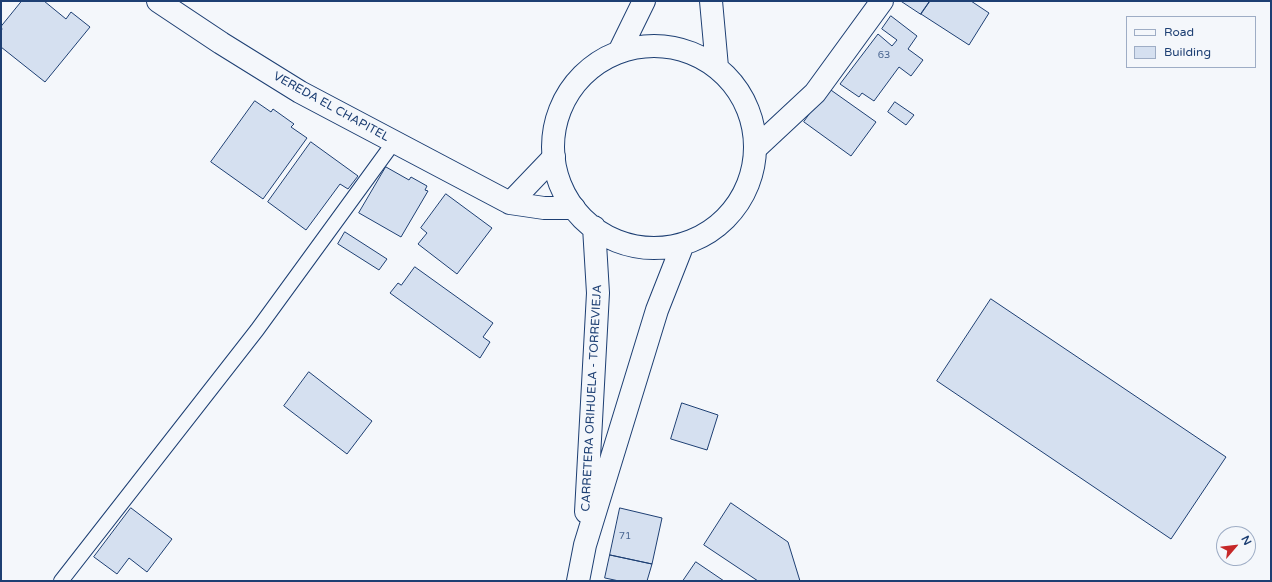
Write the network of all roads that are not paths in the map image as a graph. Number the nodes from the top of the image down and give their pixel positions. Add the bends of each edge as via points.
1 (158, 1) edge
2 (644, 1) edge
3 (711, 1) edge
4 (882, 1) edge
5 (619, 52) junction
6 (717, 67) junction
7 (394, 142) junction
8 (756, 148) junction
9 (554, 157) junction
10 (510, 202) junction
11 (574, 208) junction
12 (594, 228) junction
13 (683, 244) junction
14 (584, 545) junction
15 (61, 581) edge
16 (578, 581) edge

1 - 7 main road, VEREDA EL CHAPITEL via 300,92
2 - 5 main road
3 - 6 main road
4 - 8 main road via 815,93
5 - 6 main road via 644,46 670,47 695,54
5 - 9 main road via 590,68 568,93 556,123
6 - 8 main road via 738,90 751,118
7 - 10 main road, VEREDA EL CHAPITEL
7 - 15 lane via 257,330
8 - 13 main road via 750,180 735,209 711,231
9 - 10 main road
9 - 11 main road via 560,184
10 - 11 main road, VEREDA EL CHAPITEL via 544,208
11 - 12 main road
12 - 13 main road via 621,242 652,248
12 - 14 main road, CARRETERA ORIHUELA - TORREVIEJA via 598,293
13 - 14 main road, CARRETERA ORIHUELA - TORREVIEJA via 657,310
14 - 16 main road, CARRETERA ORIHUELA - TORREVIEJA

